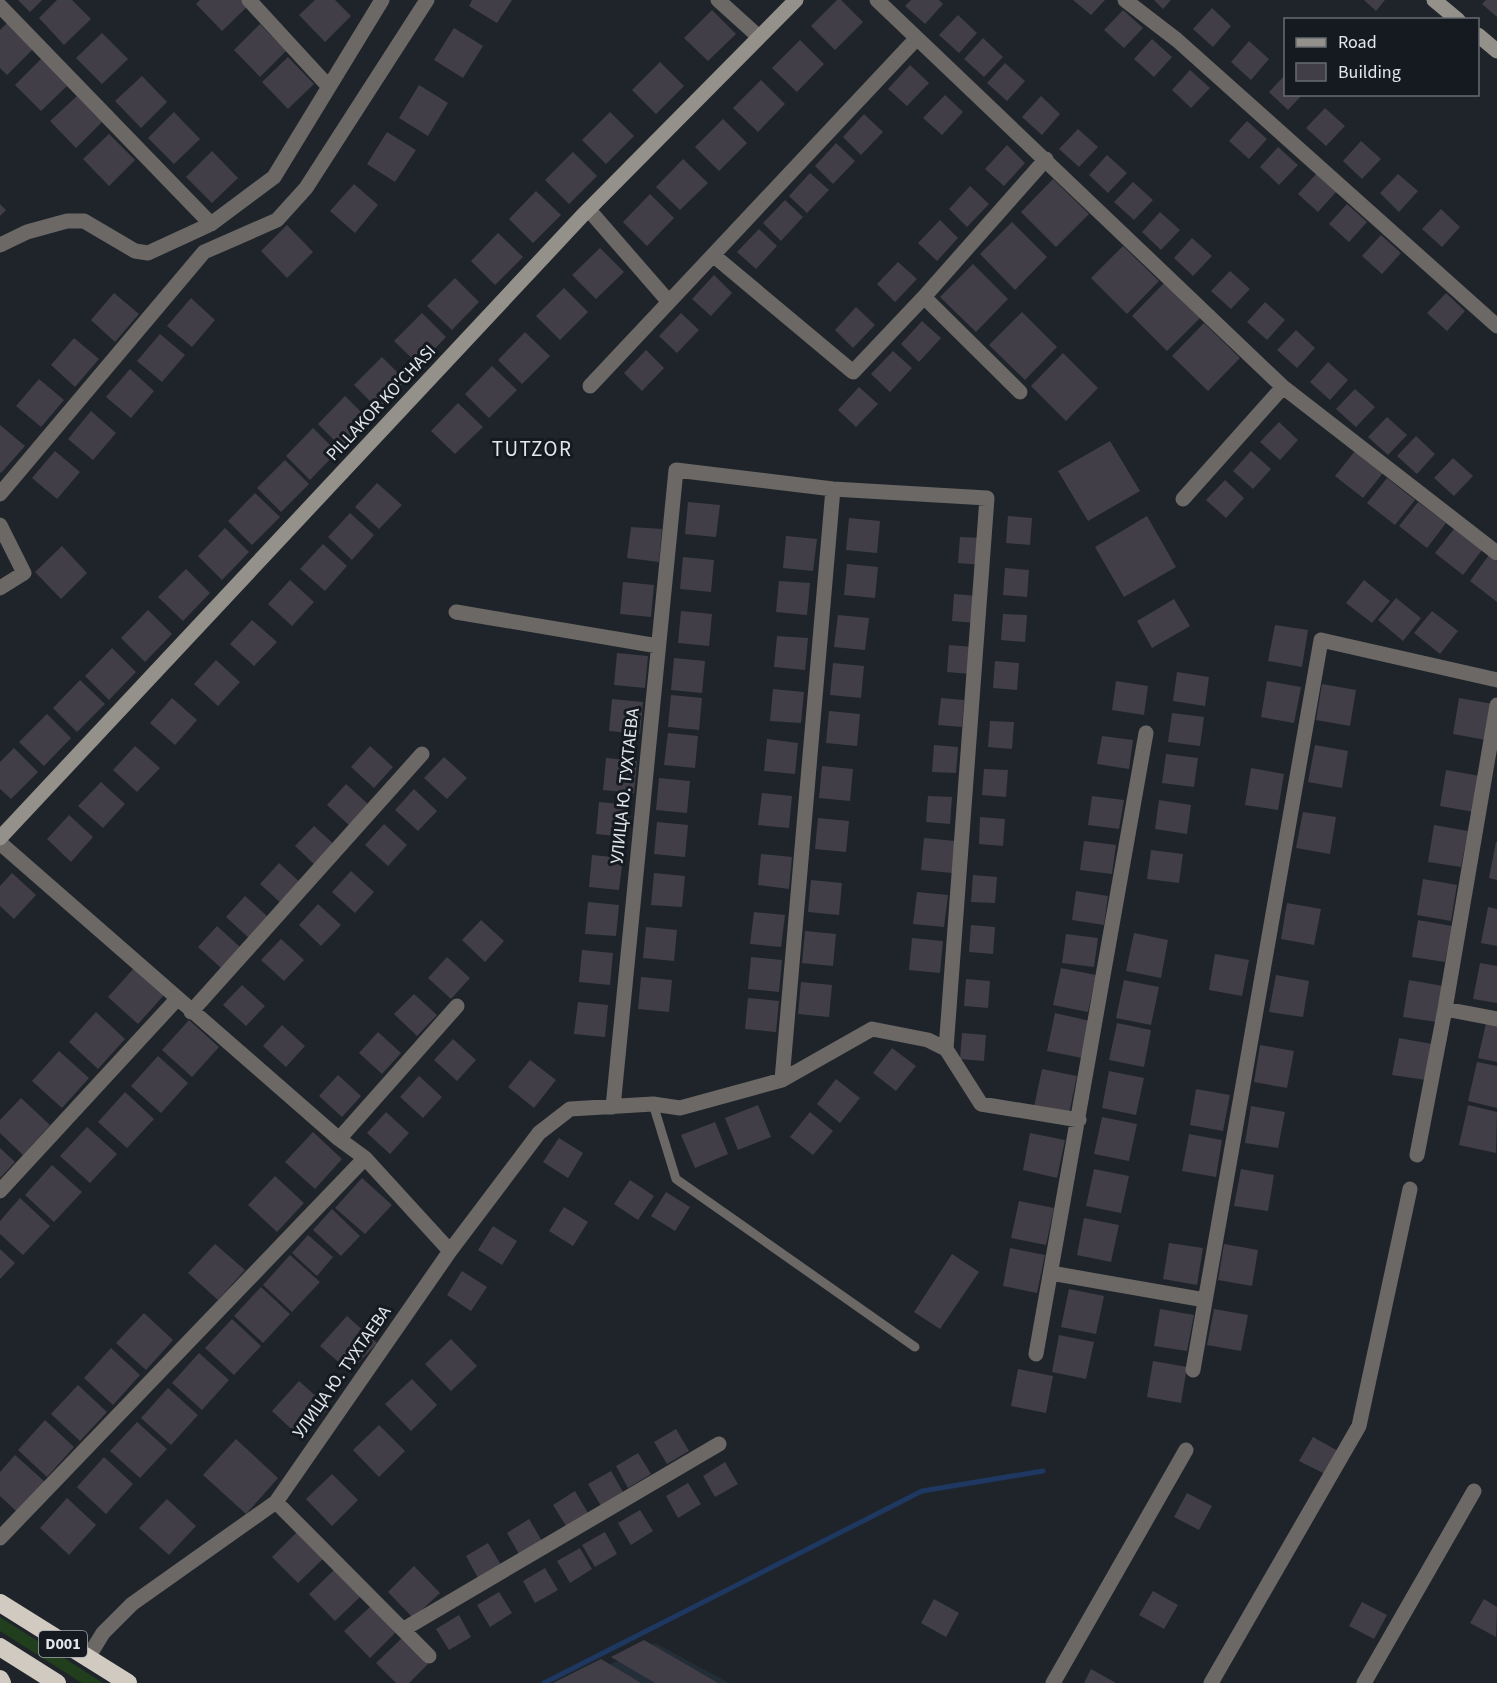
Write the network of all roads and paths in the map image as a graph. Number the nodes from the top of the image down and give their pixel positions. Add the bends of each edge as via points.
1 (249, 0) edge
2 (382, 0) edge
3 (427, 0) edge
4 (718, 0) edge
5 (796, 0) edge
6 (877, 0) edge
7 (1125, 0) edge
8 (1434, 0) edge
9 (0, 6) edge
10 (1456, 18) edge
11 (1479, 36) edge
12 (759, 37) junction
13 (916, 39) junction
14 (1497, 51) edge
15 (329, 87) junction
16 (1046, 159) junction
17 (589, 210) junction
18 (211, 224) junction
19 (0, 244) edge
20 (713, 255) junction
21 (924, 297) junction
22 (669, 302) junction
23 (1497, 327) edge
24 (590, 386) dead end
25 (1282, 387) junction
26 (1020, 392) dead end
27 (833, 489) junction
28 (0, 494) edge
29 (1183, 499) dead end
30 (0, 525) edge
31 (1497, 553) edge
32 (0, 588) edge
33 (456, 612) dead end
34 (658, 646) junction
35 (1497, 680) edge
36 (1497, 705) edge
37 (1146, 733) dead end
38 (422, 754) dead end
39 (0, 838) edge
40 (0, 843) edge
41 (177, 999) junction
42 (457, 1006) dead end
43 (1445, 1009) junction
44 (191, 1012) junction
45 (1497, 1019) edge
46 (946, 1049) junction
47 (782, 1080) junction
48 (653, 1104) junction
49 (613, 1107) junction
50 (1079, 1120) junction
51 (339, 1139) junction
52 (1417, 1155) dead end
53 (365, 1158) junction
54 (1410, 1189) dead end
55 (0, 1191) edge
56 (450, 1251) junction
57 (1051, 1273) junction
58 (1205, 1299) junction
59 (915, 1347) dead end
60 (1036, 1354) dead end
61 (1193, 1370) dead end
62 (719, 1444) dead end
63 (1186, 1450) dead end
64 (1474, 1491) dead end
65 (276, 1502) junction
66 (0, 1538) edge
67 (0, 1603) edge
68 (404, 1629) junction
69 (0, 1647) edge
70 (429, 1656) dead end
71 (87, 1659) junction
72 (0, 1678) edge
73 (2, 1683) edge
74 (57, 1683) edge
75 (128, 1683) edge
76 (1053, 1683) edge
77 (1211, 1683) edge
78 (1364, 1683) edge

1 - 15 street
2 - 15 street
3 - 28 street via 306,188 277,220 204,252
4 - 12 street
5 - 12 street, PILLAKOR KO'CHASI
6 - 13 street
7 - 23 street via 1177,40
8 - 10 street
9 - 18 street
11 - 14 street
12 - 17 street, PILLAKOR KO'CHASI
13 - 16 street
13 - 20 street
15 - 18 street via 274,177
16 - 21 street
16 - 25 street
17 - 22 street
17 - 39 street, PILLAKOR KO'CHASI
18 - 19 street via 148,253 135,251 84,221 67,220
20 - 21 street via 853,372
20 - 22 street
21 - 26 street
22 - 24 street
25 - 29 street
25 - 31 street
27 - 34 street, УЛИЦА Ю. ТУХТАЕВА via 676,470
27 - 46 street via 987,498
27 - 47 street
30 - 32 street via 24,573
33 - 34 street
34 - 49 street, УЛИЦА Ю. ТУХТАЕВА
35 - 58 street via 1321,640
36 - 43 street
37 - 50 street
38 - 44 street
40 - 41 street
41 - 44 street
41 - 55 street
42 - 51 street
43 - 45 street
43 - 52 street
44 - 51 street
46 - 47 street, УЛИЦА Ю. ТУХТАЕВА via 928,1040 872,1029
46 - 50 street via 981,1104
47 - 48 street, УЛИЦА Ю. ТУХТАЕВА via 680,1108
48 - 49 street, УЛИЦА Ю. ТУХТАЕВА
48 - 59 lane via 676,1179
49 - 56 street, УЛИЦА Ю. ТУХТАЕВА via 570,1109 538,1133
50 - 57 street
51 - 53 street
53 - 56 street
53 - 66 street
54 - 77 street via 1359,1426
56 - 65 street, УЛИЦА Ю. ТУХТАЕВА
57 - 58 street
57 - 60 street
58 - 61 street
62 - 68 street
63 - 76 street
64 - 78 street
65 - 68 street
65 - 71 street, УЛИЦА Ю. ТУХТАЕВА via 132,1604 103,1632
67 - 71 highway, D001
68 - 70 street
69 - 74 highway, D001
71 - 75 highway, D001
72 - 73 highway

